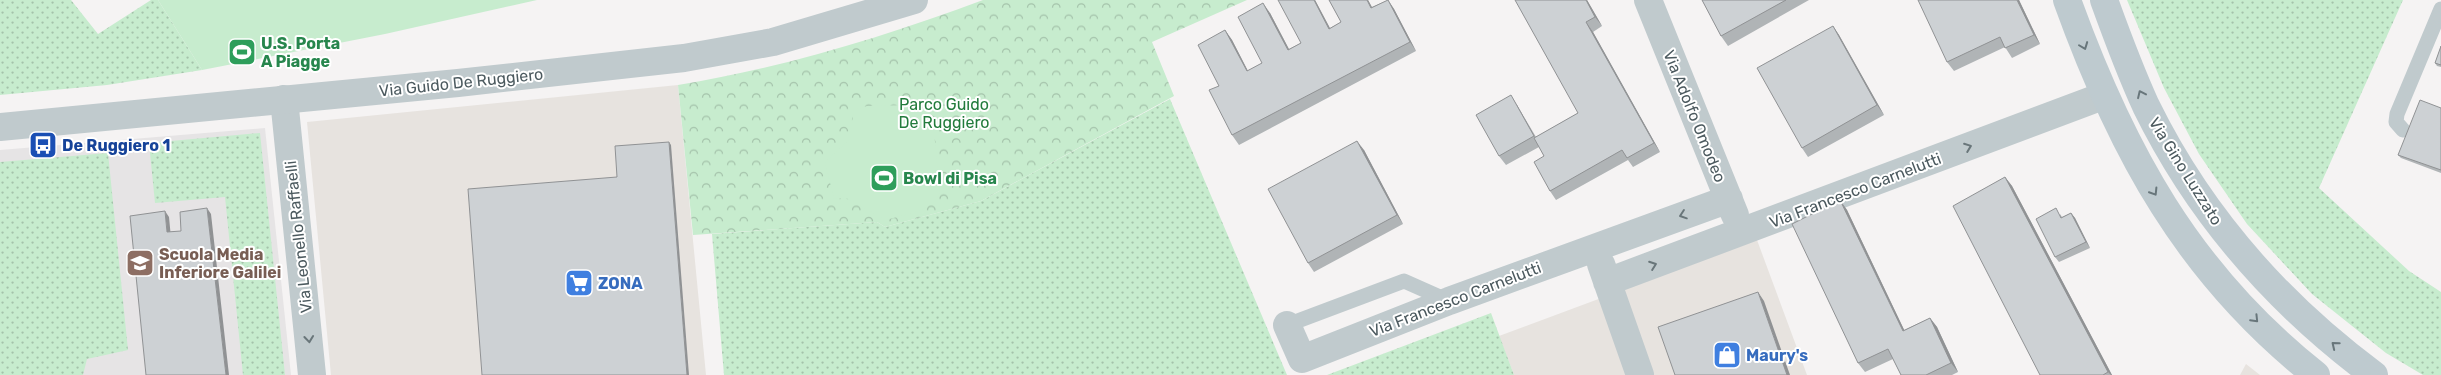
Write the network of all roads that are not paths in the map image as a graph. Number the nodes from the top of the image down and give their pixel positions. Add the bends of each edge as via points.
1 (914, 0) edge
2 (1648, 0) edge
3 (2067, 0) edge
4 (2104, 0) edge
5 (2441, 9) edge
6 (2103, 96) junction
7 (284, 99) junction
8 (0, 127) edge
9 (2403, 130) dead end
10 (1729, 199) junction
11 (1742, 232) junction
12 (1596, 246) junction
13 (1607, 282) junction
14 (1449, 301) junction
15 (1287, 325) joint
16 (312, 375) edge
17 (1640, 375) edge
18 (2316, 375) edge
19 (2374, 375) edge

1 - 7 street, Via Guido De Ruggiero via 774,42 713,54
2 - 10 street, Via Adolfo Omodeo
3 -> 6 main road
19 -> 4 main road, Via Gino Luzzato via 2332,344 2280,295 2240,252 2206,208 2176,162 2148,108
5 - 9 lane via 2397,114 2396,122
11 -> 6 street, Via Francesco Carnelutti
6 -> 18 main road via 2150,186 2199,257 2258,323
7 - 8 street, Via Guido De Ruggiero
7 -> 16 street, Via Leonello Raffaelli
10 - 11 street, Via Adolfo Omodeo
10 -> 12 street, Via Francesco Carnelutti
13 -> 11 street, Via Francesco Carnelutti
12 - 13 street
12 - 14 street, Via Francesco Carnelutti
13 - 17 street
14 - 15 lane via 1404,281
14 - 15 street, Via Francesco Carnelutti via 1302,359

